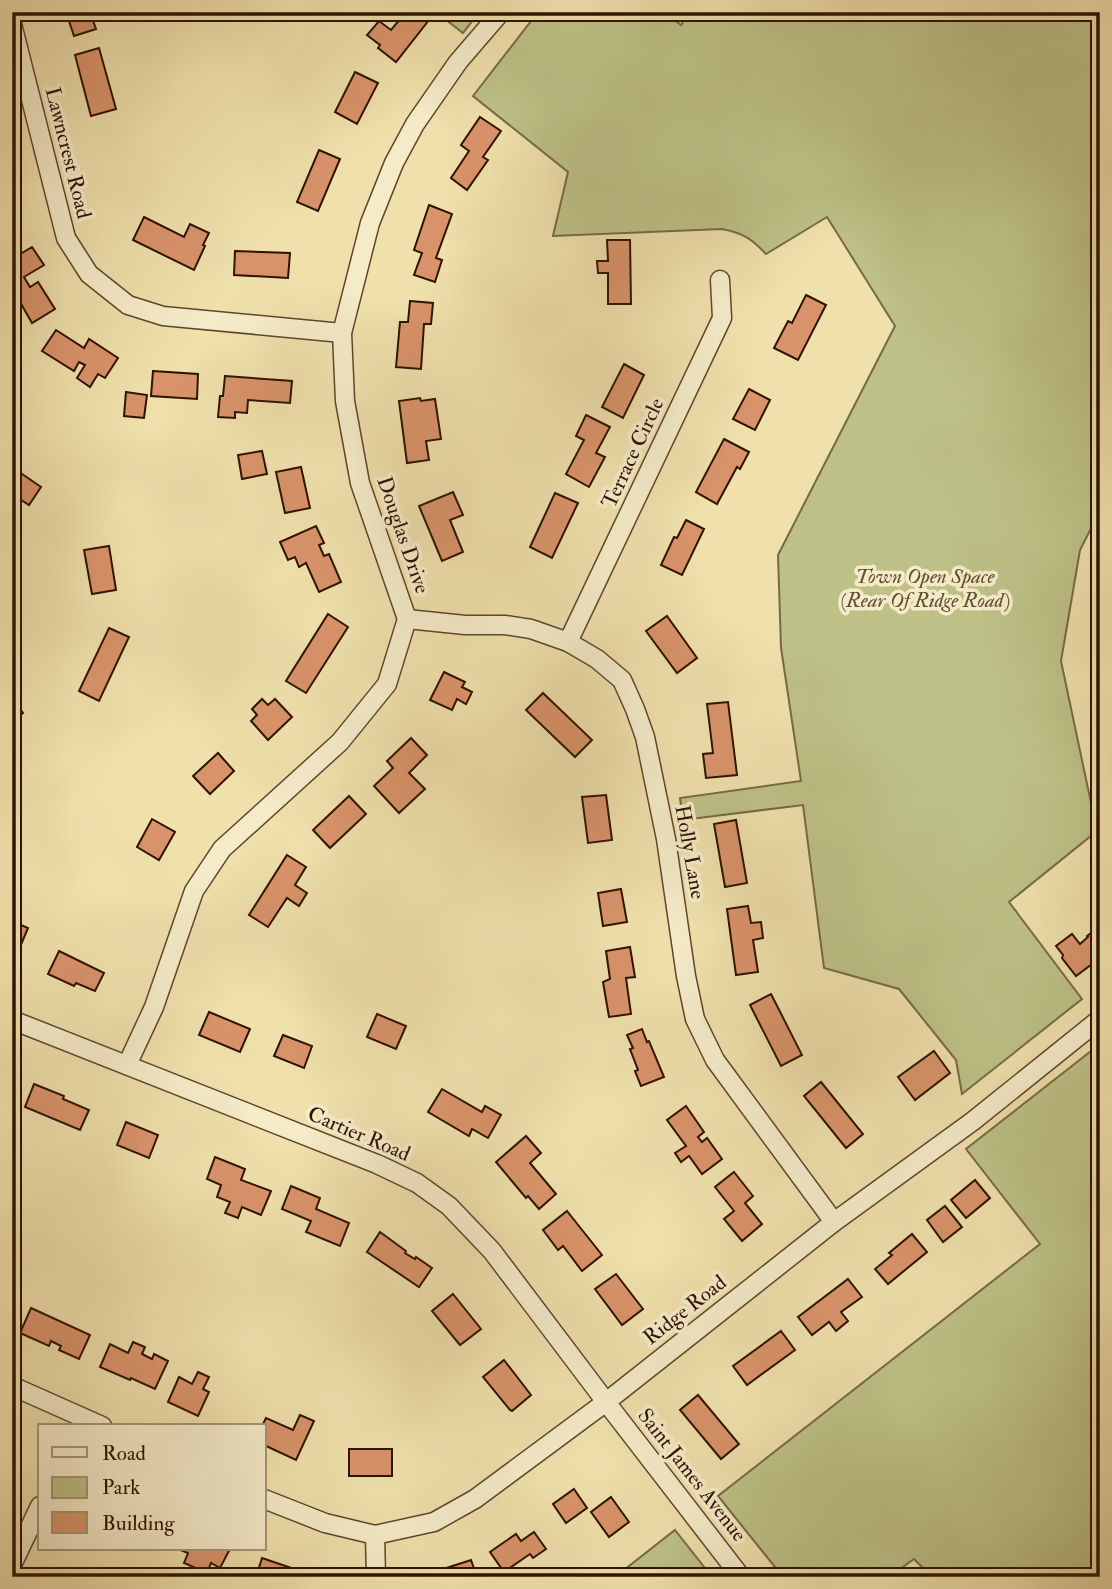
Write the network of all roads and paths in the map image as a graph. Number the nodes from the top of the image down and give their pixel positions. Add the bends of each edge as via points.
1 (501, 12) edge
2 (12, 24) edge
3 (720, 280) dead end
4 (342, 333) junction
5 (407, 619) junction
6 (568, 642) junction
7 (1100, 1019) edge
8 (12, 1020) edge
9 (127, 1065) junction
10 (834, 1222) junction
11 (12, 1386) edge
12 (606, 1402) junction
13 (80, 1422) edge
14 (266, 1500) edge
15 (38, 1510) edge
16 (375, 1535) junction
17 (12, 1565) edge
18 (376, 1577) edge
19 (741, 1577) edge

1 - 4 street, Douglas Drive via 458,62 394,163 370,223
2 - 4 street, Lawncrest Road via 66,238 89,274 128,305 163,316
3 - 6 street, Terrace Circle via 722,318
4 - 5 street, Douglas Drive via 345,401 360,483
5 - 6 street, Holly Lane via 505,625
5 - 9 street, Douglas Drive via 387,684 340,742 222,849 194,891 154,1007
6 - 10 street, Holly Lane via 622,680 645,737 695,1019 715,1060
7 - 10 street, Ridge Road via 973,1121
8 - 9 street, Cartier Road
9 - 12 street, Cartier Road via 417,1183 449,1206 492,1251
10 - 12 street, Ridge Road
11 - 13 street
12 - 16 street, Ridge Road via 475,1499 434,1522
12 - 19 street, Saint James Avenue
14 - 16 street, Ridge Road via 325,1523
15 - 17 street
16 - 18 street

